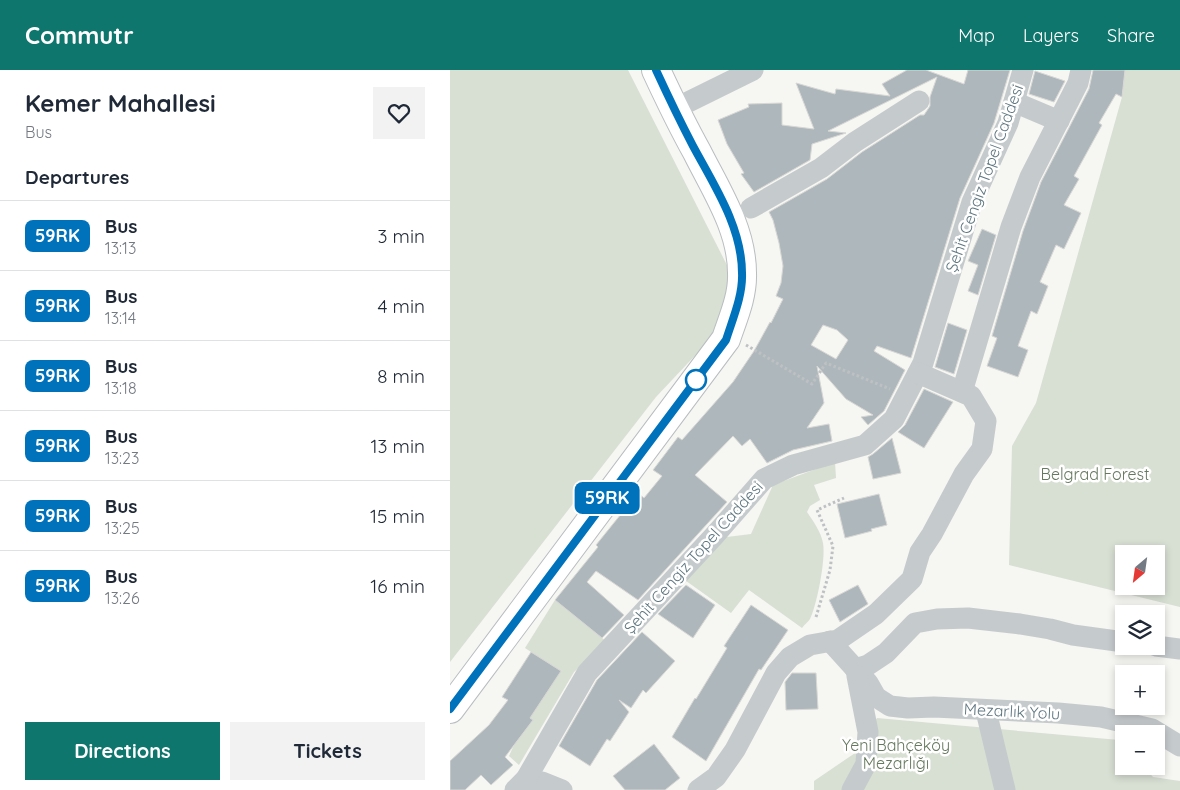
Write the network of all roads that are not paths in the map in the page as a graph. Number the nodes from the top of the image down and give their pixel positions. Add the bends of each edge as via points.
1 (656, 70) edge
2 (753, 70) edge
3 (1023, 70) edge
4 (1081, 70) edge
5 (919, 101) dead end
6 (1014, 102) junction
7 (674, 110) junction
8 (1059, 121) junction
9 (751, 208) dead end
10 (918, 373) junction
11 (962, 392) junction
12 (830, 641) junction
13 (1115, 641) edge
14 (1165, 647) edge
15 (1180, 649) edge
16 (855, 669) junction
17 (450, 709) edge
18 (986, 711) junction
19 (1180, 746) edge
20 (521, 784) edge
21 (562, 790) edge
22 (698, 790) edge
23 (852, 790) edge
24 (1005, 790) edge

1 - 7 main road
2 - 7 street
3 - 6 street, Şehit Cengiz Topel Caddesi
4 - 8 street
5 - 9 street via 821,168
6 - 8 street
6 - 10 street, Şehit Cengiz Topel Caddesi via 1008,123 972,202
7 - 17 main road via 730,216 740,251 740,293 726,340
8 - 11 street via 1030,177 1011,228
10 - 11 street
10 - 20 street, Şehit Cengiz Topel Caddesi via 894,419 865,445 793,465 764,479 587,673
11 - 12 street via 971,396 986,421 982,449 964,474 920,552 912,579 876,614 838,640
12 - 16 street, Mezarlık Yolu
12 - 22 street via 810,644 790,657 776,673 735,750 716,777
13 - 16 street via 1011,623 968,618 937,619 915,623 886,653
14 - 15 street
16 - 18 street, Mezarlık Yolu via 876,697 890,706
16 - 23 street via 868,732 866,764
18 - 19 street, Mezarlık Yolu via 1101,717 1152,728
18 - 24 street
20 - 21 street via 542,782

